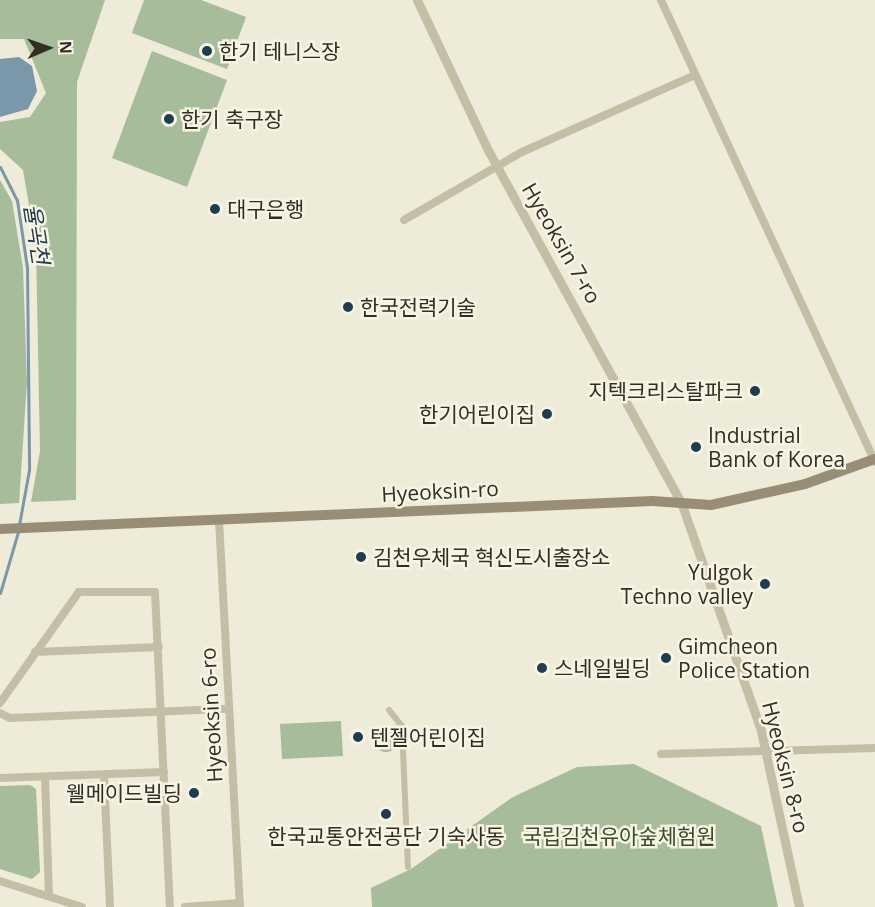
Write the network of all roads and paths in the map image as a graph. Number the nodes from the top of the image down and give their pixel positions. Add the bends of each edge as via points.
1 (417, 0) edge
2 (661, 0) edge
3 (695, 75) junction
4 (497, 166) junction
5 (404, 220) dead end
6 (875, 460) edge
7 (681, 502) junction
8 (219, 520) junction
9 (2, 529) edge
10 (159, 647) junction
11 (35, 652) junction
12 (0, 704) edge
13 (229, 709) junction
14 (389, 710) dead end
15 (162, 712) junction
16 (0, 713) edge
17 (875, 748) edge
18 (766, 751) junction
19 (661, 754) dead end
20 (164, 772) junction
21 (104, 775) junction
22 (45, 777) junction
23 (0, 778) edge
24 (408, 867) dead end
25 (0, 881) edge
26 (49, 895) junction
27 (240, 905) edge
28 (82, 907) edge
29 (110, 907) edge
30 (170, 907) edge
31 (185, 907) edge
32 (800, 907) edge

1 - 4 street, Hyeoksin 7-ro
2 - 3 street
3 - 4 street
3 - 6 street
4 - 5 street
4 - 7 street, Hyeoksin 7-ro
6 - 7 main road, Hyeoksin-ro via 770,494 711,505
7 - 8 main road, Hyeoksin-ro
7 - 18 street, Hyeoksin 8-ro
8 - 9 main road, Hyeoksin-ro
8 - 13 street, Hyeoksin 6-ro
10 - 11 street
10 - 11 street via 155,592 131,589 79,592
10 - 15 street
11 - 12 street
13 - 15 street
13 - 27 street, Hyeoksin 6-ro
14 - 24 street via 402,726
15 - 16 street via 10,718
15 - 20 street
17 - 18 street
18 - 19 street
18 - 32 street, Hyeoksin 8-ro
20 - 21 street
20 - 30 street
21 - 22 street
21 - 29 street
22 - 23 street
22 - 26 street
25 - 26 street
26 - 28 street
27 - 31 street

